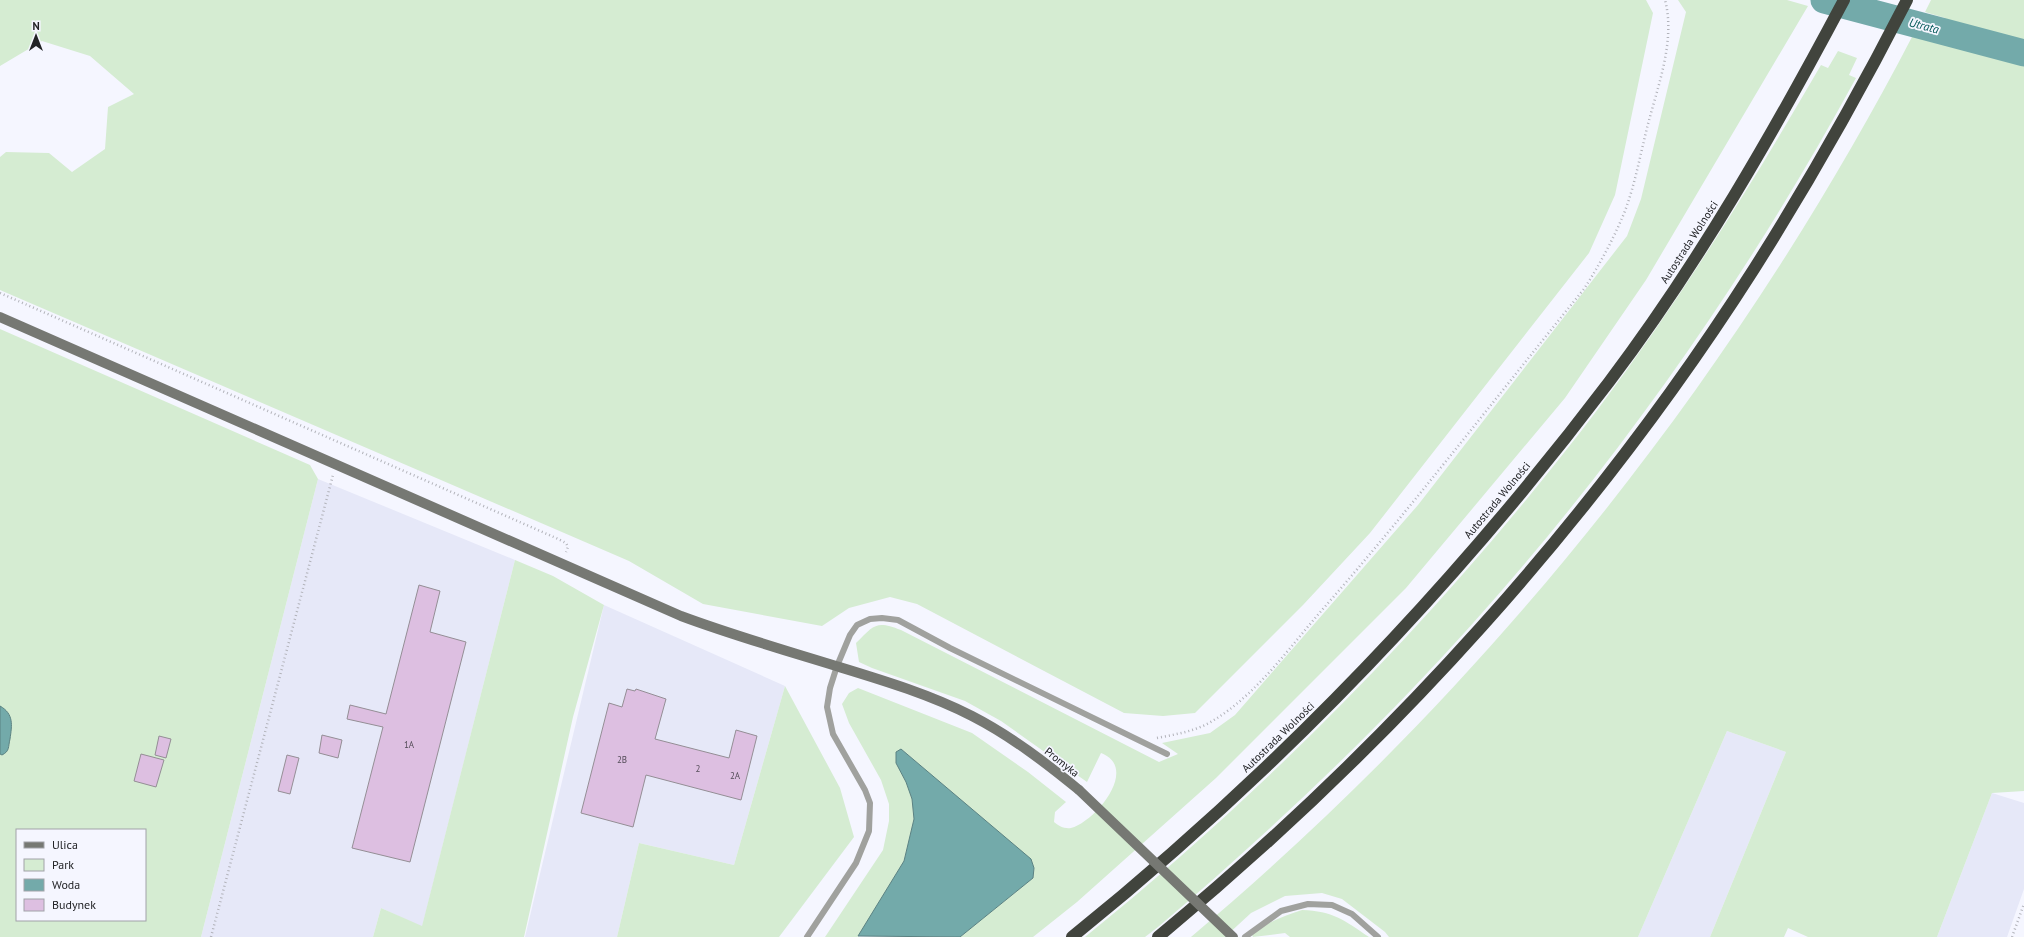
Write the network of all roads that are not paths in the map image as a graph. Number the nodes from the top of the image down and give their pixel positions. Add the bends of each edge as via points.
1 (1844, 0) edge
2 (1907, 0) edge
3 (0, 316) edge
4 (836, 666) junction
5 (1167, 754) dead end
6 (807, 937) edge
7 (1072, 937) edge
8 (1158, 937) edge
9 (1234, 937) edge
10 (1245, 937) edge
11 (1378, 937) edge

1 - 7 highway, Autostrada Wolności via 1752,166 1664,304 1610,381 1501,518 1373,662 1276,758 1173,852
2 - 8 highway via 1838,130 1753,270 1684,371 1599,485 1469,640 1392,722 1270,840 1211,894
3 - 4 street, Promyka via 681,616
4 - 5 lane via 857,625 870,619 898,620
4 - 6 lane via 827,699 828,716 833,734 866,790 870,803 869,831 856,863
4 - 9 street, Promyka, bridge via 890,682 973,716 1047,764 1079,790
10 - 11 lane via 1281,911 1308,904 1332,905 1352,914

